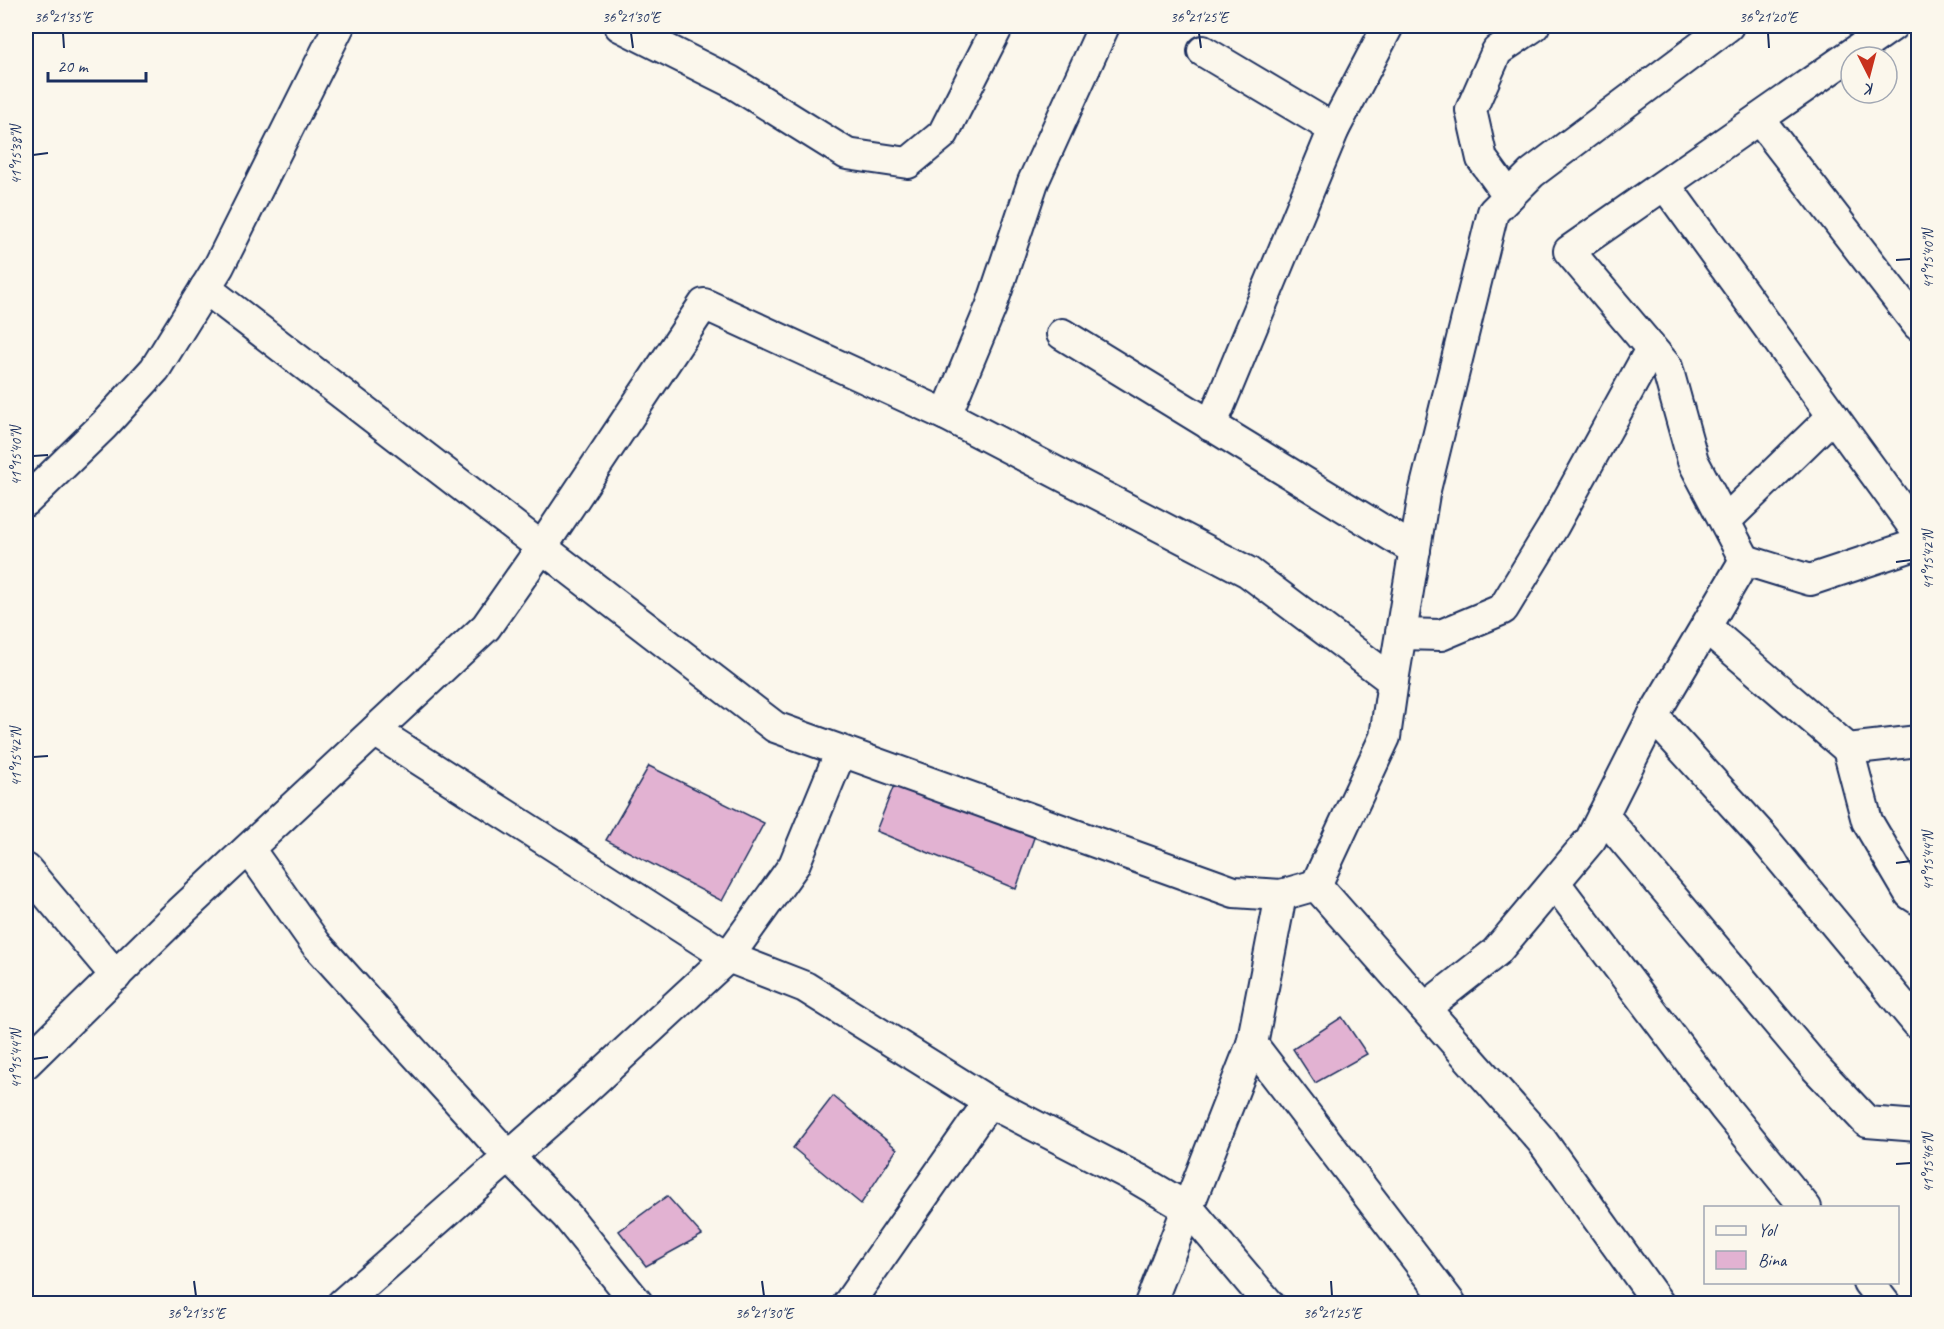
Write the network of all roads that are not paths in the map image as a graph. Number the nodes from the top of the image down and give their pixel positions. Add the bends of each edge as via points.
1 (339, 26) edge
2 (620, 26) edge
3 (998, 26) edge
4 (1104, 26) edge
5 (1388, 26) edge
6 (1534, 26) edge
7 (1728, 26) edge
8 (1892, 26) edge
9 (1203, 51) dead end
10 (1759, 119) junction
11 (1334, 129) junction
12 (1665, 185) junction
13 (1509, 196) junction
14 (205, 288) junction
15 (1918, 325) edge
16 (1062, 334) dead end
17 (1651, 349) junction
18 (946, 415) junction
19 (1833, 416) junction
20 (1211, 426) junction
21 (26, 501) edge
22 (1725, 521) junction
23 (1918, 533) edge
24 (1918, 544) edge
25 (542, 547) junction
26 (1415, 550) junction
27 (1745, 560) junction
28 (1706, 627) junction
29 (1401, 634) junction
30 (1393, 681) junction
31 (1653, 716) junction
32 (375, 731) junction
33 (1918, 741) edge
34 (1848, 748) junction
35 (841, 751) junction
36 (1603, 815) junction
37 (249, 849) junction
38 (26, 869) edge
39 (1555, 883) junction
40 (1316, 885) junction
41 (1281, 895) junction
42 (1918, 899) edge
43 (728, 957) junction
44 (116, 976) junction
45 (1425, 1008) junction
46 (1918, 1024) edge
47 (1252, 1044) junction
48 (26, 1063) edge
49 (990, 1102) junction
50 (1918, 1126) edge
51 (508, 1156) junction
52 (1804, 1206) edge
53 (1189, 1209) junction
54 (1870, 1284) edge
55 (342, 1304) edge
56 (638, 1304) edge
57 (848, 1304) edge
58 (1150, 1304) edge
59 (1269, 1304) edge
60 (1451, 1304) edge
61 (1659, 1304) edge
62 (1885, 1304) edge

1 - 14 street
2 - 3 street via 730,81 847,154 908,163 943,134
4 - 18 street via 1033,182 991,307
5 - 11 street
6 - 13 street via 1497,51 1471,110 1482,159
7 - 13 street via 1532,173
8 - 10 street
9 - 11 street
10 - 12 street
10 - 15 street
11 - 20 street
12 - 17 street via 1569,251
12 - 19 street
13 - 26 street via 1493,212 1424,494
14 - 21 street via 155,369
14 - 25 street
16 - 20 street
17 - 22 street via 1667,367 1693,461
17 - 29 street via 1503,609 1441,635
18 - 25 street via 704,304
18 - 30 street via 1248,572
19 - 22 street
19 - 23 street
20 - 26 street
22 - 27 street
24 - 27 street via 1810,580
25 - 32 street via 486,627
25 - 35 street via 775,727
26 - 29 street
27 - 28 street
28 - 31 street
28 - 34 street
29 - 30 street
30 - 40 street via 1385,737
31 - 36 street
31 - 46 street via 1762,836
32 - 37 street
32 - 43 street
33 - 34 street
34 - 42 street via 1867,821 1910,894
35 - 41 street via 1234,892
35 - 43 street via 794,865
36 - 39 street via 1591,839
36 - 50 street via 1815,1067 1867,1122
37 - 44 street
37 - 51 street via 316,944
38 - 44 street
39 - 45 street via 1496,952
39 - 52 street via 1724,1107
40 - 41 street
40 - 45 street
41 - 47 street
43 - 49 street via 805,987
43 - 51 street
44 - 48 street
45 - 61 street via 1542,1141
47 - 53 street
47 - 60 street
49 - 53 street
49 - 57 street
51 - 55 street
51 - 56 street via 567,1216
53 - 58 street
53 - 59 street
54 - 62 street

